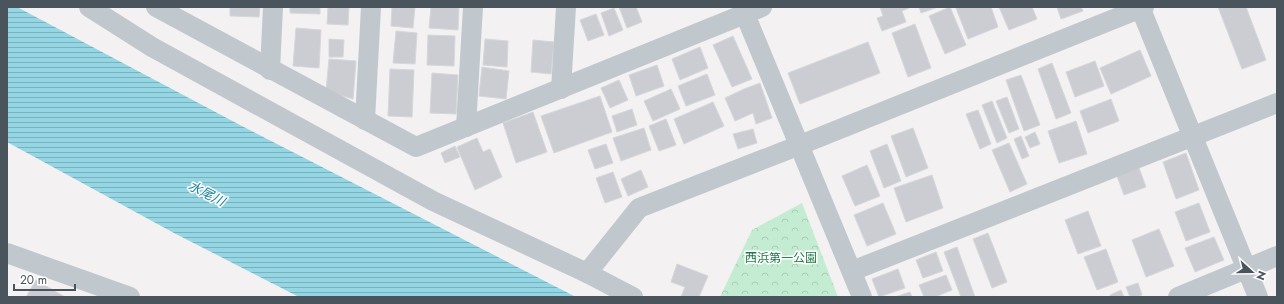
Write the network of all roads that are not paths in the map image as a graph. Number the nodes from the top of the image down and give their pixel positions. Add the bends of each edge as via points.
1 (89, 7) edge
2 (273, 7) edge
3 (371, 7) edge
4 (473, 7) edge
5 (566, 7) edge
6 (1141, 8) edge
7 (165, 9) edge
8 (750, 9) edge
9 (270, 70) junction
10 (561, 89) junction
11 (1277, 103) edge
12 (365, 120) junction
13 (466, 127) junction
14 (1194, 136) junction
15 (800, 145) junction
16 (7, 253) edge
17 (1277, 256) edge
18 (1247, 268) junction
19 (852, 271) junction
20 (587, 272) junction
21 (130, 297) edge
22 (633, 297) edge
23 (862, 297) edge
24 (1178, 297) edge
25 (1258, 297) edge

1 - 20 street via 152,47 433,201
2 - 9 street
3 - 12 street
4 - 13 street
5 - 10 street
6 - 14 street
6 - 15 street
7 - 9 street
8 - 10 street
8 - 15 street
9 - 12 street
10 - 13 street
11 - 14 street
12 - 13 street via 416,147
14 - 18 street
14 - 19 street
15 - 19 street
15 - 20 street via 639,208
16 - 21 street
17 - 18 street
18 - 24 street
18 - 25 street
19 - 23 street
20 - 22 street

